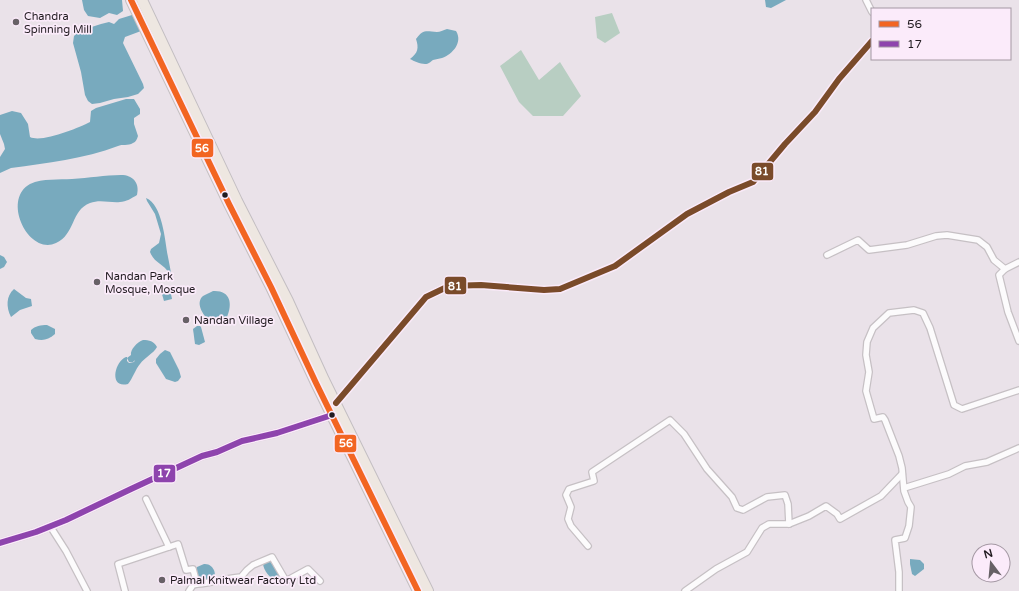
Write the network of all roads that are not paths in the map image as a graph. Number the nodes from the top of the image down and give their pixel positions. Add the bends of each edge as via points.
1 (131, 0) edge
2 (142, 0) edge
3 (866, 0) edge
4 (871, 10) edge
5 (871, 42) edge
6 (224, 183) junction
7 (827, 255) dead end
8 (1019, 262) edge
9 (1005, 269) junction
10 (1019, 341) edge
11 (1019, 390) edge
12 (336, 403) junction
13 (332, 415) junction
14 (1019, 448) edge
15 (902, 474) junction
16 (904, 488) junction
17 (146, 499) dead end
18 (788, 524) junction
19 (50, 526) junction
20 (0, 543) edge
21 (588, 546) dead end
22 (170, 547) junction
23 (320, 581) dead end
24 (197, 584) junction
25 (87, 591) edge
26 (125, 591) edge
27 (189, 591) edge
28 (418, 591) edge
29 (428, 591) edge
30 (685, 591) edge
31 (899, 591) edge

1 - 6 highway
2 - 6 highway
3 - 4 street
5 - 12 street via 815,112 753,182 687,214 615,266 560,289 449,286 426,297
6 - 12 highway via 288,301
6 - 13 highway
7 - 9 street via 858,240 869,250 947,236 978,240
8 - 9 street
9 - 10 street via 999,275 1008,312
11 - 15 street via 975,406 962,409 954,405 923,313 914,310 889,313 873,328 867,342 866,355 870,372 866,391 874,419 883,417 885,420 899,456
12 - 29 highway
13 - 19 street via 242,441 202,456
13 - 28 highway
14 - 16 street via 987,462 965,466 949,474
15 - 16 street
15 - 18 street via 881,496 840,519 826,506
16 - 31 street via 911,507 905,538 895,540
17 - 22 street
18 - 21 street via 788,504 785,495 767,497 743,510 737,508 732,497 708,469 684,434 670,420 592,472 594,481 570,489 566,495 571,507 568,519 571,526
18 - 30 street via 769,524 762,528 748,552 716,569
19 - 20 street
19 - 25 street
22 - 24 street via 178,544 186,570 193,569
22 - 26 street via 118,564
23 - 24 street via 308,570 286,581 272,557 253,565 242,577
24 - 27 street

